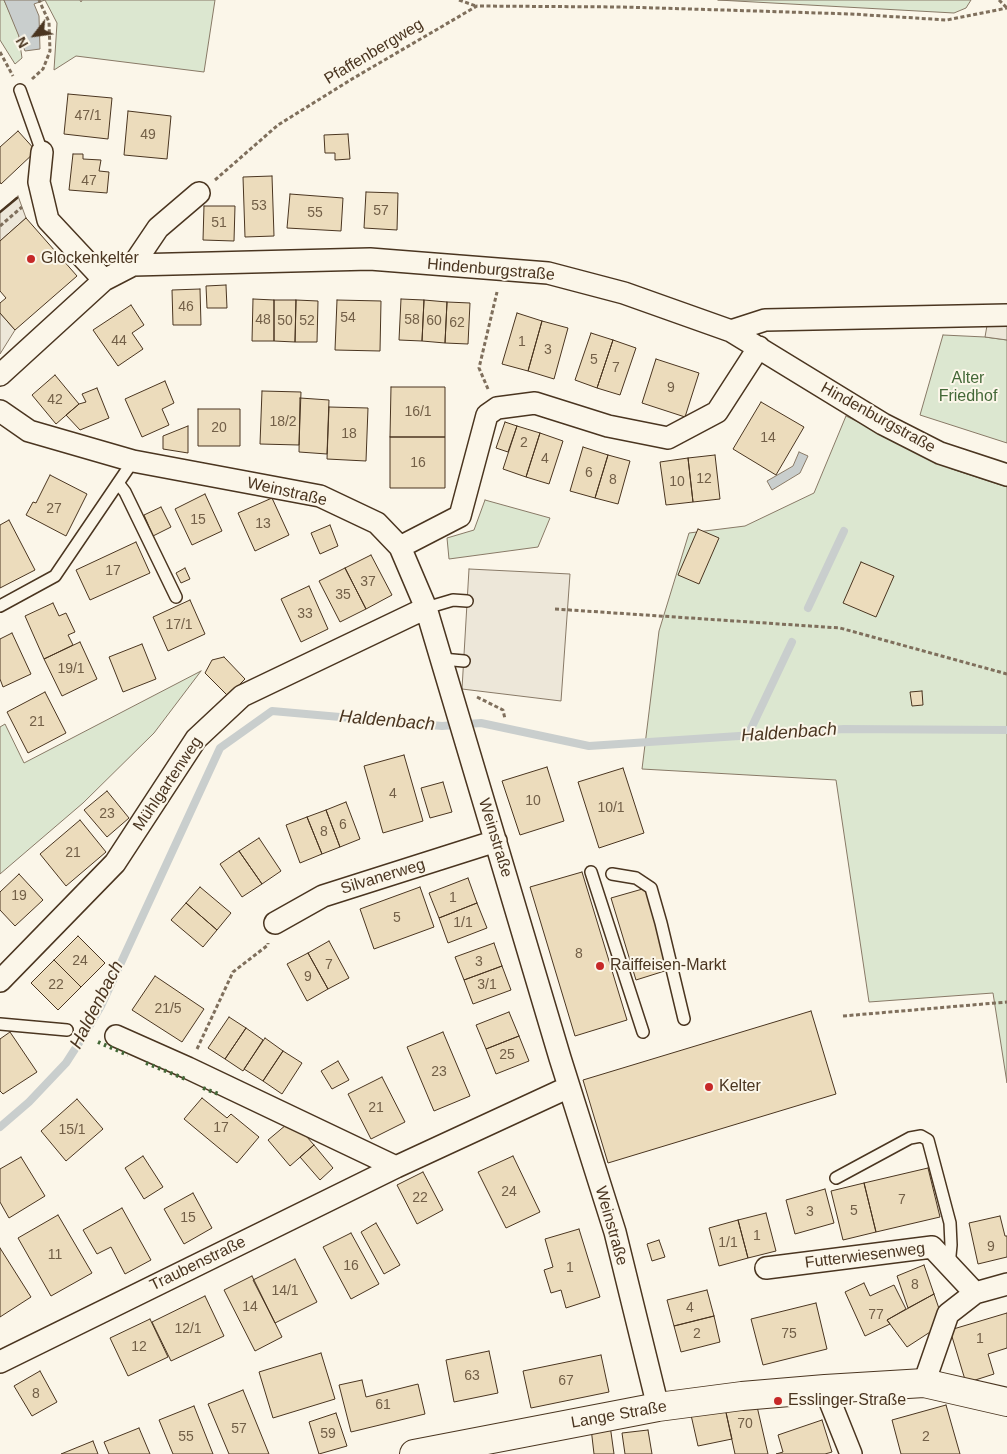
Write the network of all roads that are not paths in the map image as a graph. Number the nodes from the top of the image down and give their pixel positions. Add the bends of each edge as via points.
1 (20, 90) road end
2 (42, 152) joint
3 (200, 193) road end
4 (133, 265) junction
5 (104, 280) junction
6 (1007, 315) edge
7 (730, 330) junction
8 (758, 347) junction
9 (0, 375) edge
10 (0, 410) edge
11 (133, 461) junction
12 (1007, 475) edge
13 (118, 483) junction
14 (400, 547) junction
15 (176, 597) dead end
16 (467, 601) dead end
17 (0, 606) edge
18 (426, 608) junction
19 (442, 659) junction
20 (464, 661) dead end
21 (496, 841) junction
22 (591, 872) dead end
23 (612, 874) dead end
24 (274, 923) road end
25 (0, 981) edge
26 (684, 1019) dead end
27 (0, 1024) edge
28 (68, 1030) dead end
29 (643, 1032) dead end
30 (116, 1036) dead end
31 (569, 1087) junction
32 (396, 1167) junction
33 (836, 1178) dead end
34 (949, 1266) junction
35 (766, 1268) dead end
36 (1007, 1284) edge
37 (975, 1293) junction
38 (0, 1362) edge
39 (924, 1383) junction
40 (825, 1389) junction
41 (1007, 1402) edge
42 (658, 1407) junction
43 (414, 1454) edge
44 (851, 1454) edge

1 - 2 lane
2 - 5 street via 39,182 48,220
3 - 4 street via 158,228
4 - 5 street, Hindenburgstraße
4 - 7 street, Hindenburgstraße via 370,259 548,273 624,293
5 - 9 street, Hindenburgstraße
6 - 7 street via 765,320
7 - 8 street, Hindenburgstraße
8 - 12 street, Hindenburgstraße via 883,424 940,453
8 - 14 street via 717,412 668,438 608,426 535,403 497,408 488,415 460,516
10 - 11 street, Weinstraße via 29,430
11 - 13 lane
11 - 14 street, Weinstraße via 320,496 377,524
13 - 15 lane
13 - 17 lane via 55,576
14 - 18 street, Weinstraße
16 - 18 lane via 453,600
18 - 19 street, Weinstraße
18 - 25 street, Mühlgartenweg via 242,696 196,739 115,863
19 - 20 lane
19 - 21 street, Weinstraße
21 - 24 street, Silvanerweg via 323,896
21 - 31 street, Weinstraße
22 - 29 lane
23 - 26 lane via 636,878 651,888
27 - 28 lane
30 - 32 street
31 - 32 street, Traubenstraße
31 - 42 street, Weinstraße via 615,1232
32 - 38 street, Traubenstraße
33 - 34 lane via 910,1138 920,1136 928,1140 950,1223
34 - 35 street, Futterwiesenweg via 932,1247
34 - 37 street, Futterwiesenweg
36 - 37 street
37 - 39 street via 948,1314
39 - 40 main road
39 - 41 main road
40 - 42 main road, Lange Straße
40 - 44 street
42 - 43 main road, Lange Straße

